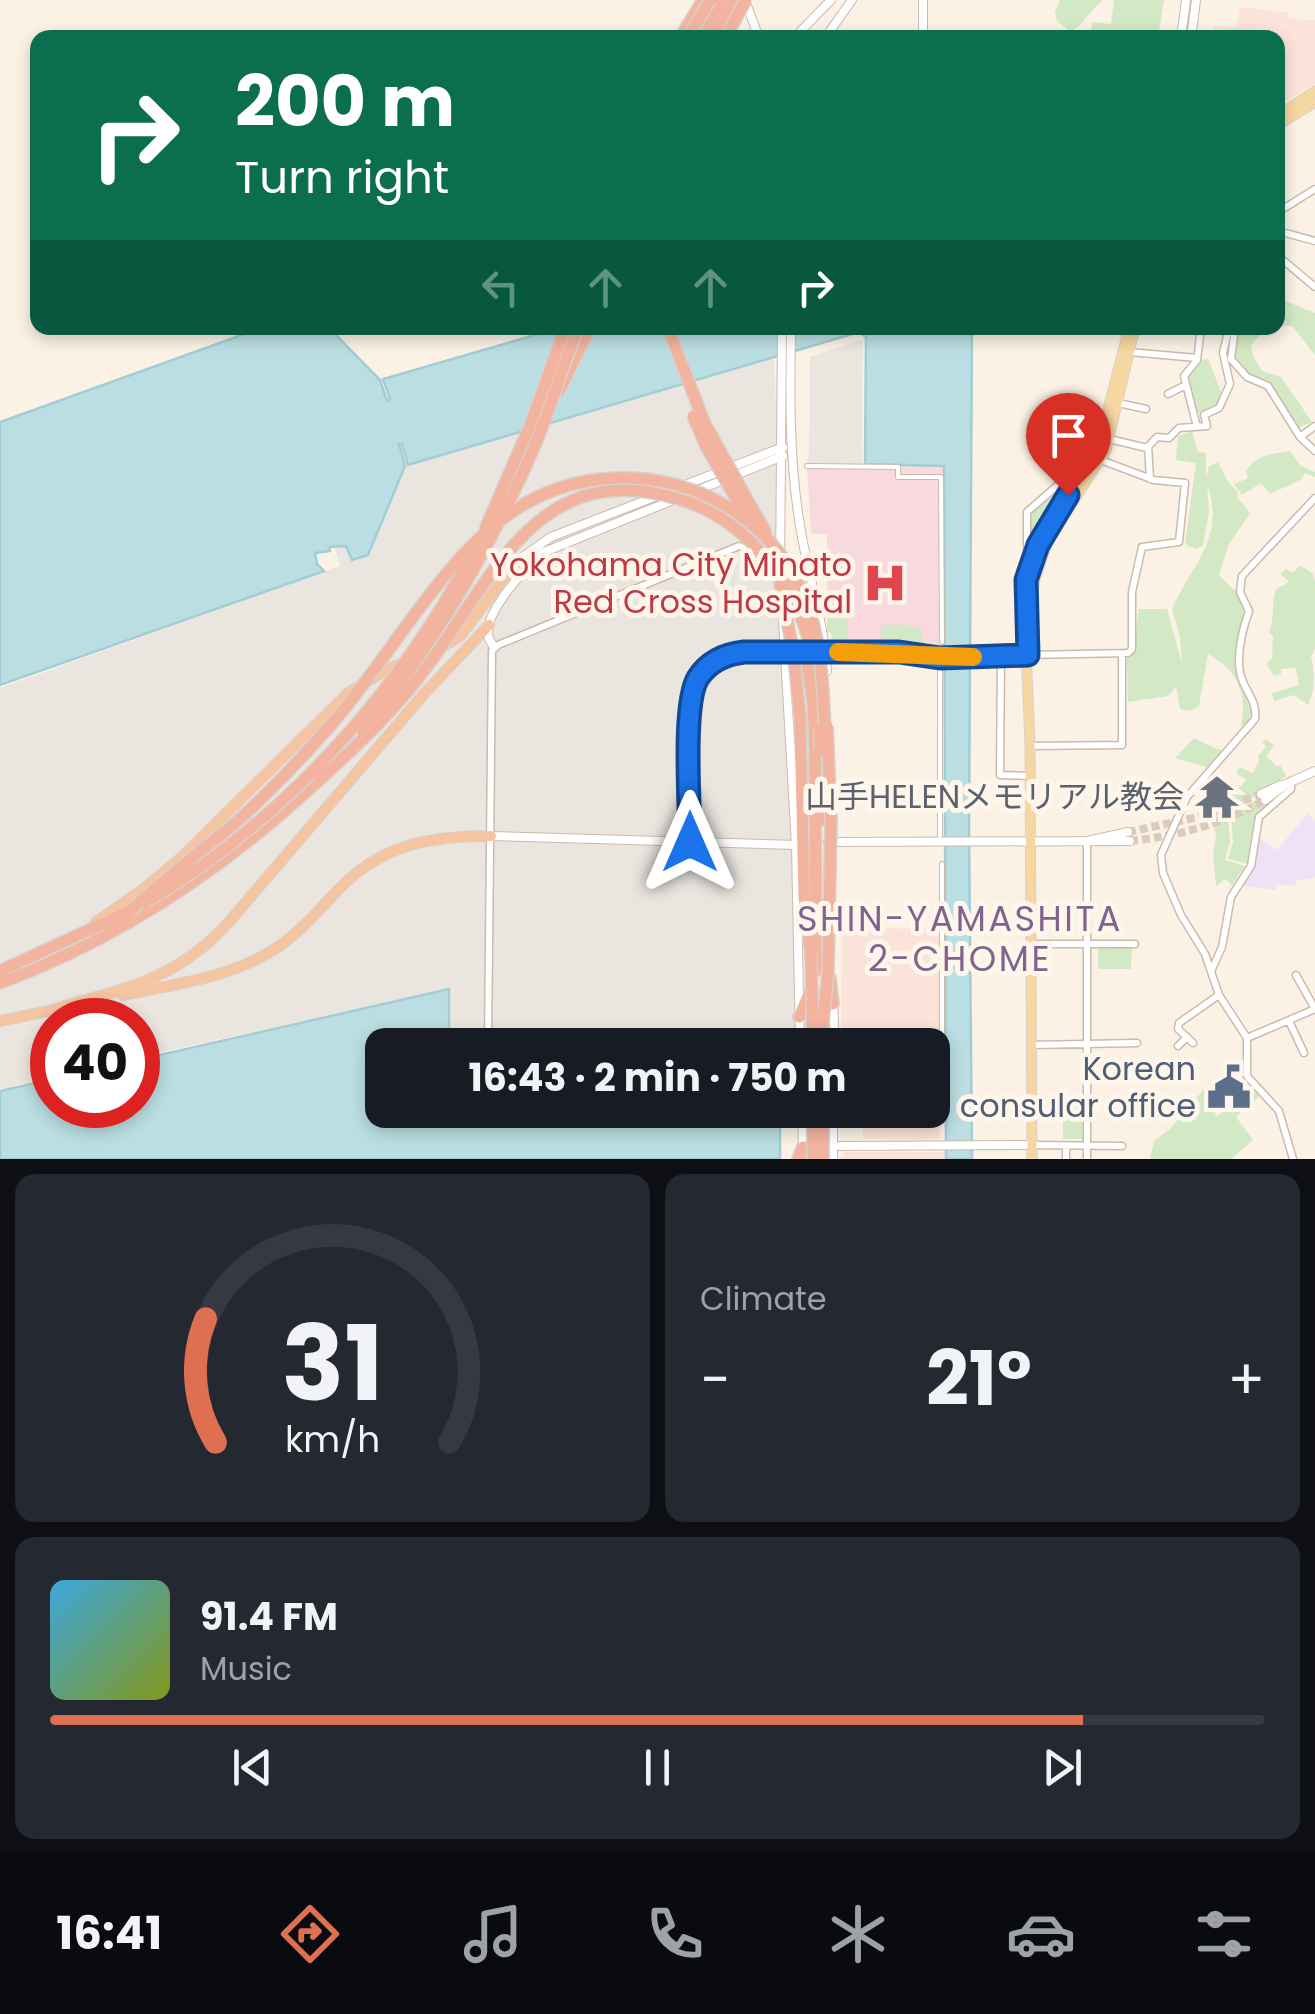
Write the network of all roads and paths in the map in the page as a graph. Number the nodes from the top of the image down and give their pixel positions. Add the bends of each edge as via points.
1 (707, 0) edge
2 (727, 0) edge
3 (747, 0) edge
4 (832, 0) edge
5 (852, 0) edge
6 (923, 0) edge
7 (1186, 0) edge
8 (1196, 0) edge
9 (690, 30) edge
10 (710, 30) edge
11 (730, 30) edge
12 (756, 30) edge
13 (802, 30) edge
14 (829, 30) edge
15 (923, 30) edge
16 (1182, 30) edge
17 (1192, 30) edge
18 (1315, 92) edge
19 (1315, 102) edge
20 (1285, 111) edge
21 (1285, 121) edge
22 (1315, 189) edge
23 (1285, 208) edge
24 (1285, 233) edge
25 (1315, 241) edge
26 (1285, 262) edge
27 (1315, 287) edge
28 (564, 335) edge
29 (564, 335) edge
30 (564, 335) edge
31 (575, 335) edge
32 (587, 335) edge
33 (667, 335) edge
34 (668, 335) edge
35 (783, 335) edge
36 (790, 335) edge
37 (1130, 335) edge
38 (1131, 335) edge
39 (1200, 335) edge
40 (1229, 335) edge
41 (1232, 335) edge
42 (1129, 352) junction
43 (786, 355) junction
44 (1197, 358) junction
45 (1186, 385) junction
46 (1168, 394) dead end
47 (1118, 403) junction
48 (1146, 409) dead end
49 (543, 424) junction
50 (1315, 426) edge
51 (1197, 427) junction
52 (1300, 437) junction
53 (1110, 439) junction
54 (780, 446) junction
55 (1148, 446) junction
56 (792, 451) junction
57 (1315, 451) edge
58 (780, 458) junction
59 (1094, 461) junction
60 (807, 466) dead end
61 (1150, 478) junction
62 (1315, 498) edge
63 (517, 561) joint
64 (780, 563) junction
65 (1031, 563) junction
66 (489, 625) junction
67 (1027, 628) junction
68 (817, 640) junction
69 (942, 642) dead end
70 (494, 647) junction
71 (784, 652) junction
72 (826, 652) junction
73 (1122, 654) junction
74 (1028, 655) junction
75 (1000, 656) junction
76 (942, 660) junction
77 (806, 662) junction
78 (1030, 746) junction
79 (1315, 770) edge
80 (1030, 776) junction
81 (319, 780) junction
82 (1288, 783) junction
83 (1263, 797) tunnel mouth
84 (491, 836) junction
85 (1129, 836) tunnel mouth
86 (942, 839) junction
87 (1087, 841) junction
88 (690, 842) junction
89 (828, 842) junction
90 (1030, 842) junction
91 (796, 845) junction
92 (942, 864) dead end
93 (130, 911) junction
94 (1030, 944) junction
95 (1086, 944) junction
96 (1135, 944) dead end
97 (56, 945) junction
98 (811, 953) junction
99 (1212, 969) junction
100 (0, 971) edge
101 (1296, 975) dead end
102 (0, 983) edge
103 (1220, 994) junction
104 (93, 998) edge
105 (108, 998) edge
106 (834, 1004) junction
107 (30, 1015) edge
108 (799, 1016) junction
109 (0, 1021) edge
110 (823, 1021) junction
111 (1289, 1021) junction
112 (488, 1028) edge
113 (801, 1028) edge
114 (805, 1028) edge
115 (825, 1028) edge
116 (832, 1028) edge
117 (942, 1028) edge
118 (1247, 1038) junction
119 (1136, 1043) dead end
120 (1087, 1044) junction
121 (1031, 1045) junction
122 (1178, 1046) dead end
123 (1304, 1053) dead end
124 (802, 1128) edge
125 (813, 1128) edge
126 (823, 1128) edge
127 (832, 1128) edge
128 (832, 1146) junction
129 (1032, 1146) junction
130 (1066, 1146) junction
131 (1087, 1146) junction
132 (1122, 1146) dead end
133 (801, 1155) edge
134 (813, 1159) edge
135 (823, 1159) edge
136 (832, 1159) edge
137 (1032, 1159) edge
138 (1066, 1159) edge
139 (1087, 1159) edge
140 (1293, 1159) edge

1 - 9 highway, bridge
2 - 10 highway
3 - 11 highway, bridge
3 - 12 street
4 - 13 street
5 - 14 street
6 - 15 street
7 - 16 street
8 - 17 street
18 - 20 main road
19 - 21 main road
22 - 23 street
24 - 25 street
26 - 27 street
28 - 93 highway, bridge via 481,538 398,672 276,804 195,870
29 - 97 highway, bridge via 472,552 362,714 302,778 224,845 133,905
30 - 100 highway, bridge via 518,461 460,582 405,666 344,740 266,816 189,875 94,932
31 - 49 highway, bridge
32 - 49 highway, bridge
33 - 98 highway, bridge via 707,448 782,588 800,718
34 - 110 highway, bridge via 705,424 787,574 818,670 831,818
35 - 43 street
36 - 43 street
37 - 59 main road
38 - 42 main road
39 - 44 street
40 - 51 street via 1222,353 1230,384 1219,408 1204,415 1207,426
41 - 52 street via 1231,359 1246,377 1268,386
42 - 44 street
42 - 47 main road
43 - 54 street
43 - 56 street
44 - 45 street via 1184,376
45 - 46 street
45 - 51 street
47 - 48 street
47 - 53 main road
49 - 81 highway, bridge via 452,610 406,678
50 - 52 street
51 - 55 street via 1179,428
52 - 57 street
53 - 55 street
53 - 59 main road
54 - 56 street
54 - 58 street
54 - 63 street via 551,537
55 - 61 street
56 - 58 street
56 - 72 street
58 - 64 street
58 - 66 street via 544,552 524,569
59 - 61 street
59 - 65 main road via 1048,525
59 - 65 street via 1030,508
59 - 67 main road via 1048,541
60 - 69 street via 898,467 898,477 942,478
61 - 73 street via 1187,486 1180,542 1142,547 1132,592 1132,649
62 - 99 street via 1240,580 1250,611 1241,632 1240,672 1256,705 1255,719 1187,796 1161,850 1163,873
63 - 97 highway, bridge via 452,642 348,693 163,873
64 - 70 street via 739,546
64 - 71 street
65 - 67 main road
66 - 70 street
66 - 104 highway via 200,952 150,981
67 - 74 main road
68 - 93 highway, bridge via 785,561 766,538 708,495 664,480 624,477 546,493 517,508 470,549 278,783
68 - 106 highway, bridge via 820,908
68 - 110 highway, bridge via 825,734
70 - 84 street
71 - 72 street
71 - 88 street via 730,654 697,679 690,713
71 - 91 street
72 - 76 street via 899,652
72 - 89 street
73 - 74 street
73 - 78 street via 1122,745
74 - 75 street
74 - 78 main road
75 - 76 street
75 - 80 street via 1000,775
76 - 86 street
77 - 81 highway, bridge via 779,578 732,526 662,494 622,490 586,496 543,516 514,542 408,692
77 - 98 highway
77 - 108 highway, bridge via 815,750 816,978
78 - 80 main road
79 - 82 street
80 - 90 main road
81 - 102 highway via 246,844 159,906
82 - 83 street
82 - 99 street via 1291,789 1259,817 1251,866 1228,905
84 - 88 street
84 - 105 highway via 404,844 368,863 293,936 245,964
84 - 112 street
85 - 87 street
86 - 89 street
86 - 90 street
87 - 90 street
87 - 95 street
88 - 91 street
89 - 106 street
90 - 94 main road
91 - 108 street
92 - 117 street
93 - 100 highway
94 - 95 street
94 - 121 main road
95 - 96 street
95 - 120 street
97 - 100 highway
98 - 114 highway, bridge
99 - 103 street
101 - 111 street via 1315,1009
103 - 118 street
103 - 122 street via 1179,1023 1190,1040
106 - 116 street
107 - 109 highway
108 - 113 street
110 - 115 highway, bridge
111 - 118 street
111 - 123 street
118 - 140 street via 1247,1076 1279,1111
119 - 120 street
120 - 121 street
120 - 131 street
121 - 129 main road
124 - 133 street
125 - 134 highway, bridge
126 - 135 highway, bridge
127 - 128 street
128 - 129 street
128 - 133 street
128 - 136 street
129 - 130 street
129 - 137 main road
130 - 131 street
130 - 138 street
131 - 132 street
131 - 139 street

